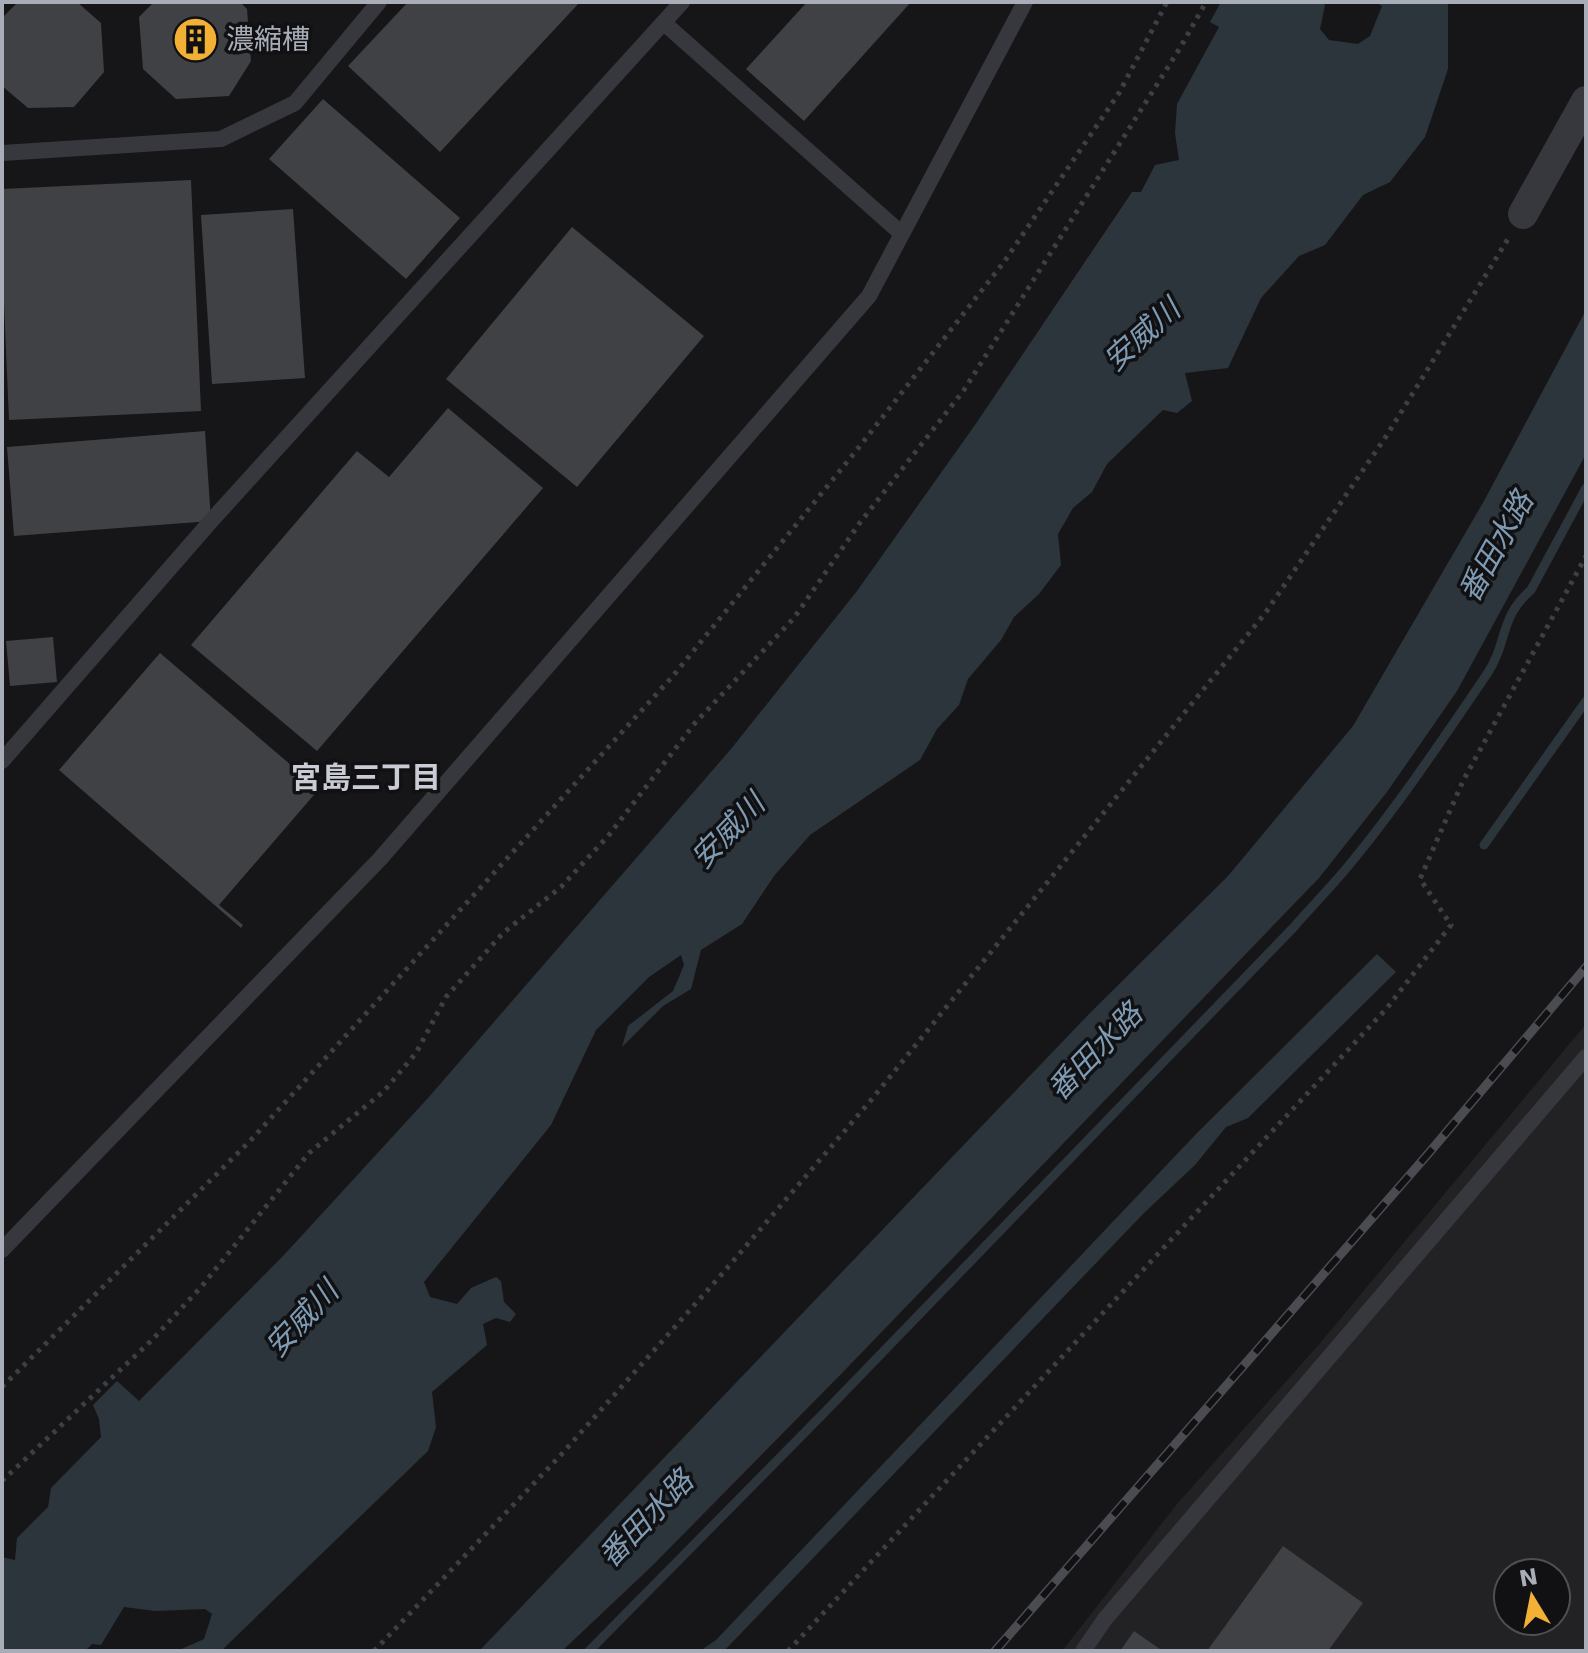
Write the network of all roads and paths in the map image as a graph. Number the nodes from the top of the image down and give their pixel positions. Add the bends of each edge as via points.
1 (379, 2) edge
2 (682, 2) edge
3 (1025, 2) edge
4 (1167, 2) edge
5 (1206, 2) edge
6 (664, 23) junction
7 (1586, 101) edge
8 (2, 153) edge
9 (1523, 214) joint
10 (902, 234) junction
11 (1586, 556) edge
12 (2, 761) edge
13 (1586, 1057) edge
14 (2, 1250) edge
15 (2, 1387) edge
16 (2, 1481) edge
17 (374, 1651) edge
18 (788, 1651) edge
19 (1083, 1651) edge

1 - 8 lane via 295,103 221,139
2 - 6 lane
3 - 10 lane
4 - 15 path via 1119,93 1004,262 673,676 250,1141
5 - 16 path via 964,390 859,524 794,618 695,723 609,835 561,887 503,933 446,997 416,1053 384,1091 309,1153 152,1340
6 - 10 lane
6 - 12 lane via 211,521
7 - 9 street
9 - 17 path via 1387,435 1266,612 872,1099 559,1457
10 - 14 lane via 869,296 380,859
11 - 18 path via 1463,781 1420,879 1451,925 1387,1008
13 - 19 lane

